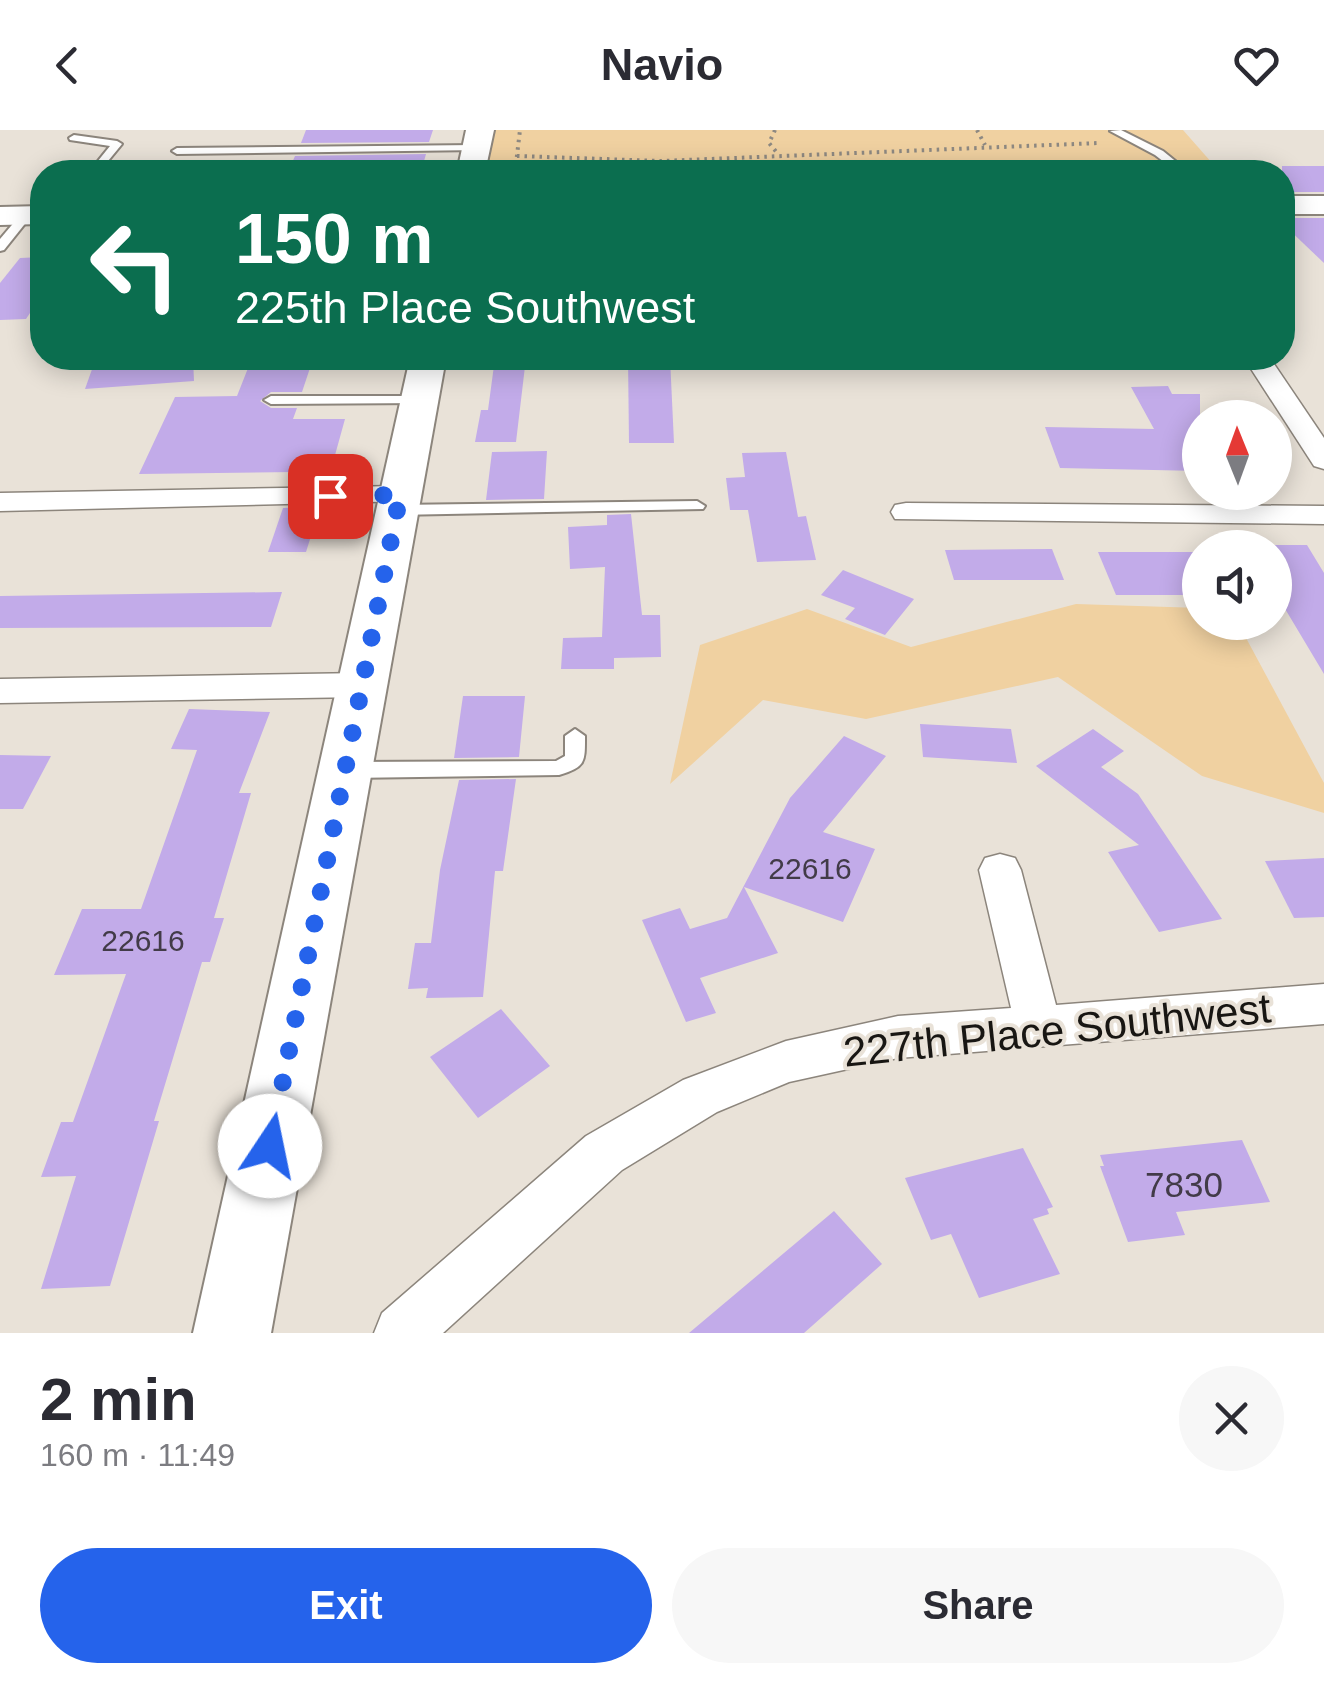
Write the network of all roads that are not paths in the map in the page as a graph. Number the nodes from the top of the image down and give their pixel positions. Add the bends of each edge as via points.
1 (1116, 131) edge
2 (74, 138) dead end
3 (476, 150) edge
4 (177, 151) dead end
5 (104, 160) edge
6 (1167, 160) edge
7 (1295, 205) edge
8 (1324, 205) edge
9 (23, 215) edge
10 (0, 248) edge
11 (1265, 370) edge
12 (424, 379) edge
13 (271, 400) dead end
14 (1324, 460) edge
15 (0, 502) edge
16 (398, 503) junction
17 (698, 506) dead end
18 (906, 512) dead end
19 (1324, 514) edge
20 (364, 685) junction
21 (0, 692) edge
22 (575, 736) dead end
23 (346, 770) junction
24 (1000, 870) dead end
25 (1324, 1004) edge
26 (1038, 1024) junction
27 (232, 1333) edge
28 (402, 1333) edge

1 - 6 lane
2 - 5 lane via 117,144
3 - 4 lane
7 - 8 street
9 - 10 lane
11 - 14 street
12 - 13 lane
12 - 16 street
15 - 16 street
16 - 17 lane
16 - 20 street
18 - 19 street
20 - 21 street
20 - 23 street
22 - 23 lane via 576,760 559,768
23 - 27 street
24 - 26 street
25 - 26 street, 227th Place Southwest
26 - 28 street, 227th Place Southwest via 898,1037 786,1062 700,1096 604,1152

